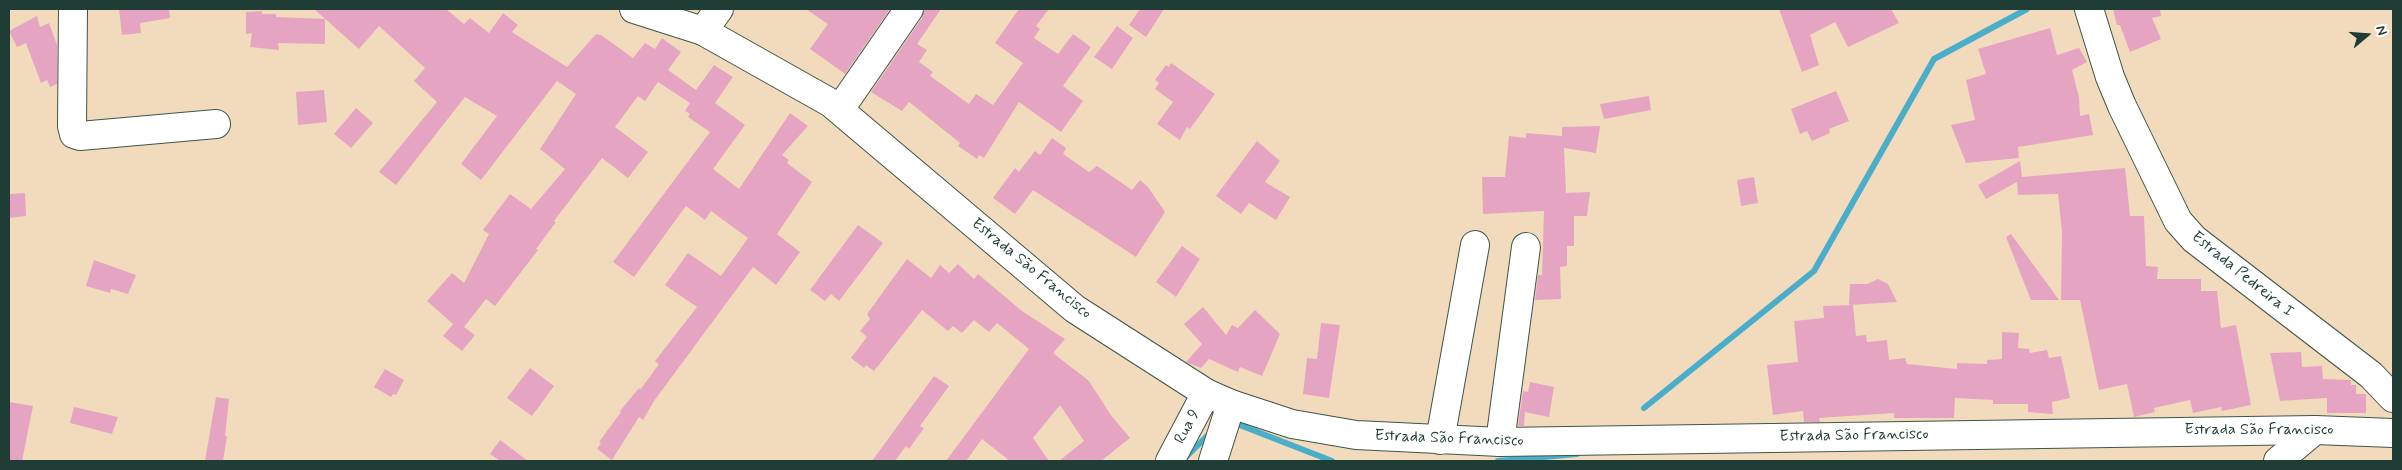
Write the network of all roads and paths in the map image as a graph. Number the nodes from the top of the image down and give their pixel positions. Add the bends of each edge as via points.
1 (73, 9) edge
2 (634, 9) edge
3 (719, 9) edge
4 (909, 9) edge
5 (2089, 9) edge
6 (702, 23) edge
7 (840, 109) junction
8 (216, 124) dead end
9 (1474, 246) dead end
10 (1526, 247) dead end
11 (1206, 393) junction
12 (2393, 398) edge
13 (1228, 414) junction
14 (2315, 430) junction
15 (2393, 433) edge
16 (1440, 440) junction
17 (1500, 442) junction
18 (1170, 461) edge
19 (1213, 461) edge
20 (2278, 461) edge

1 - 8 main road via 74,134
2 - 6 main road, Estrada São Francisco
3 - 6 main road
4 - 7 main road
5 - 12 main road, Estrada Pedreira I via 2122,106 2178,221 2194,239 2371,375
6 - 7 main road, Estrada São Francisco
7 - 11 main road, Estrada São Francisco via 1075,309
9 - 16 main road
10 - 17 main road
11 - 13 main road, Estrada São Francisco
11 - 18 main road, Rua 9
13 - 16 main road, Estrada São Francisco via 1356,435
13 - 19 main road
14 - 15 main road, Estrada São Francisco
14 - 17 main road, Estrada São Francisco
14 - 20 main road
16 - 17 main road, Estrada São Francisco

